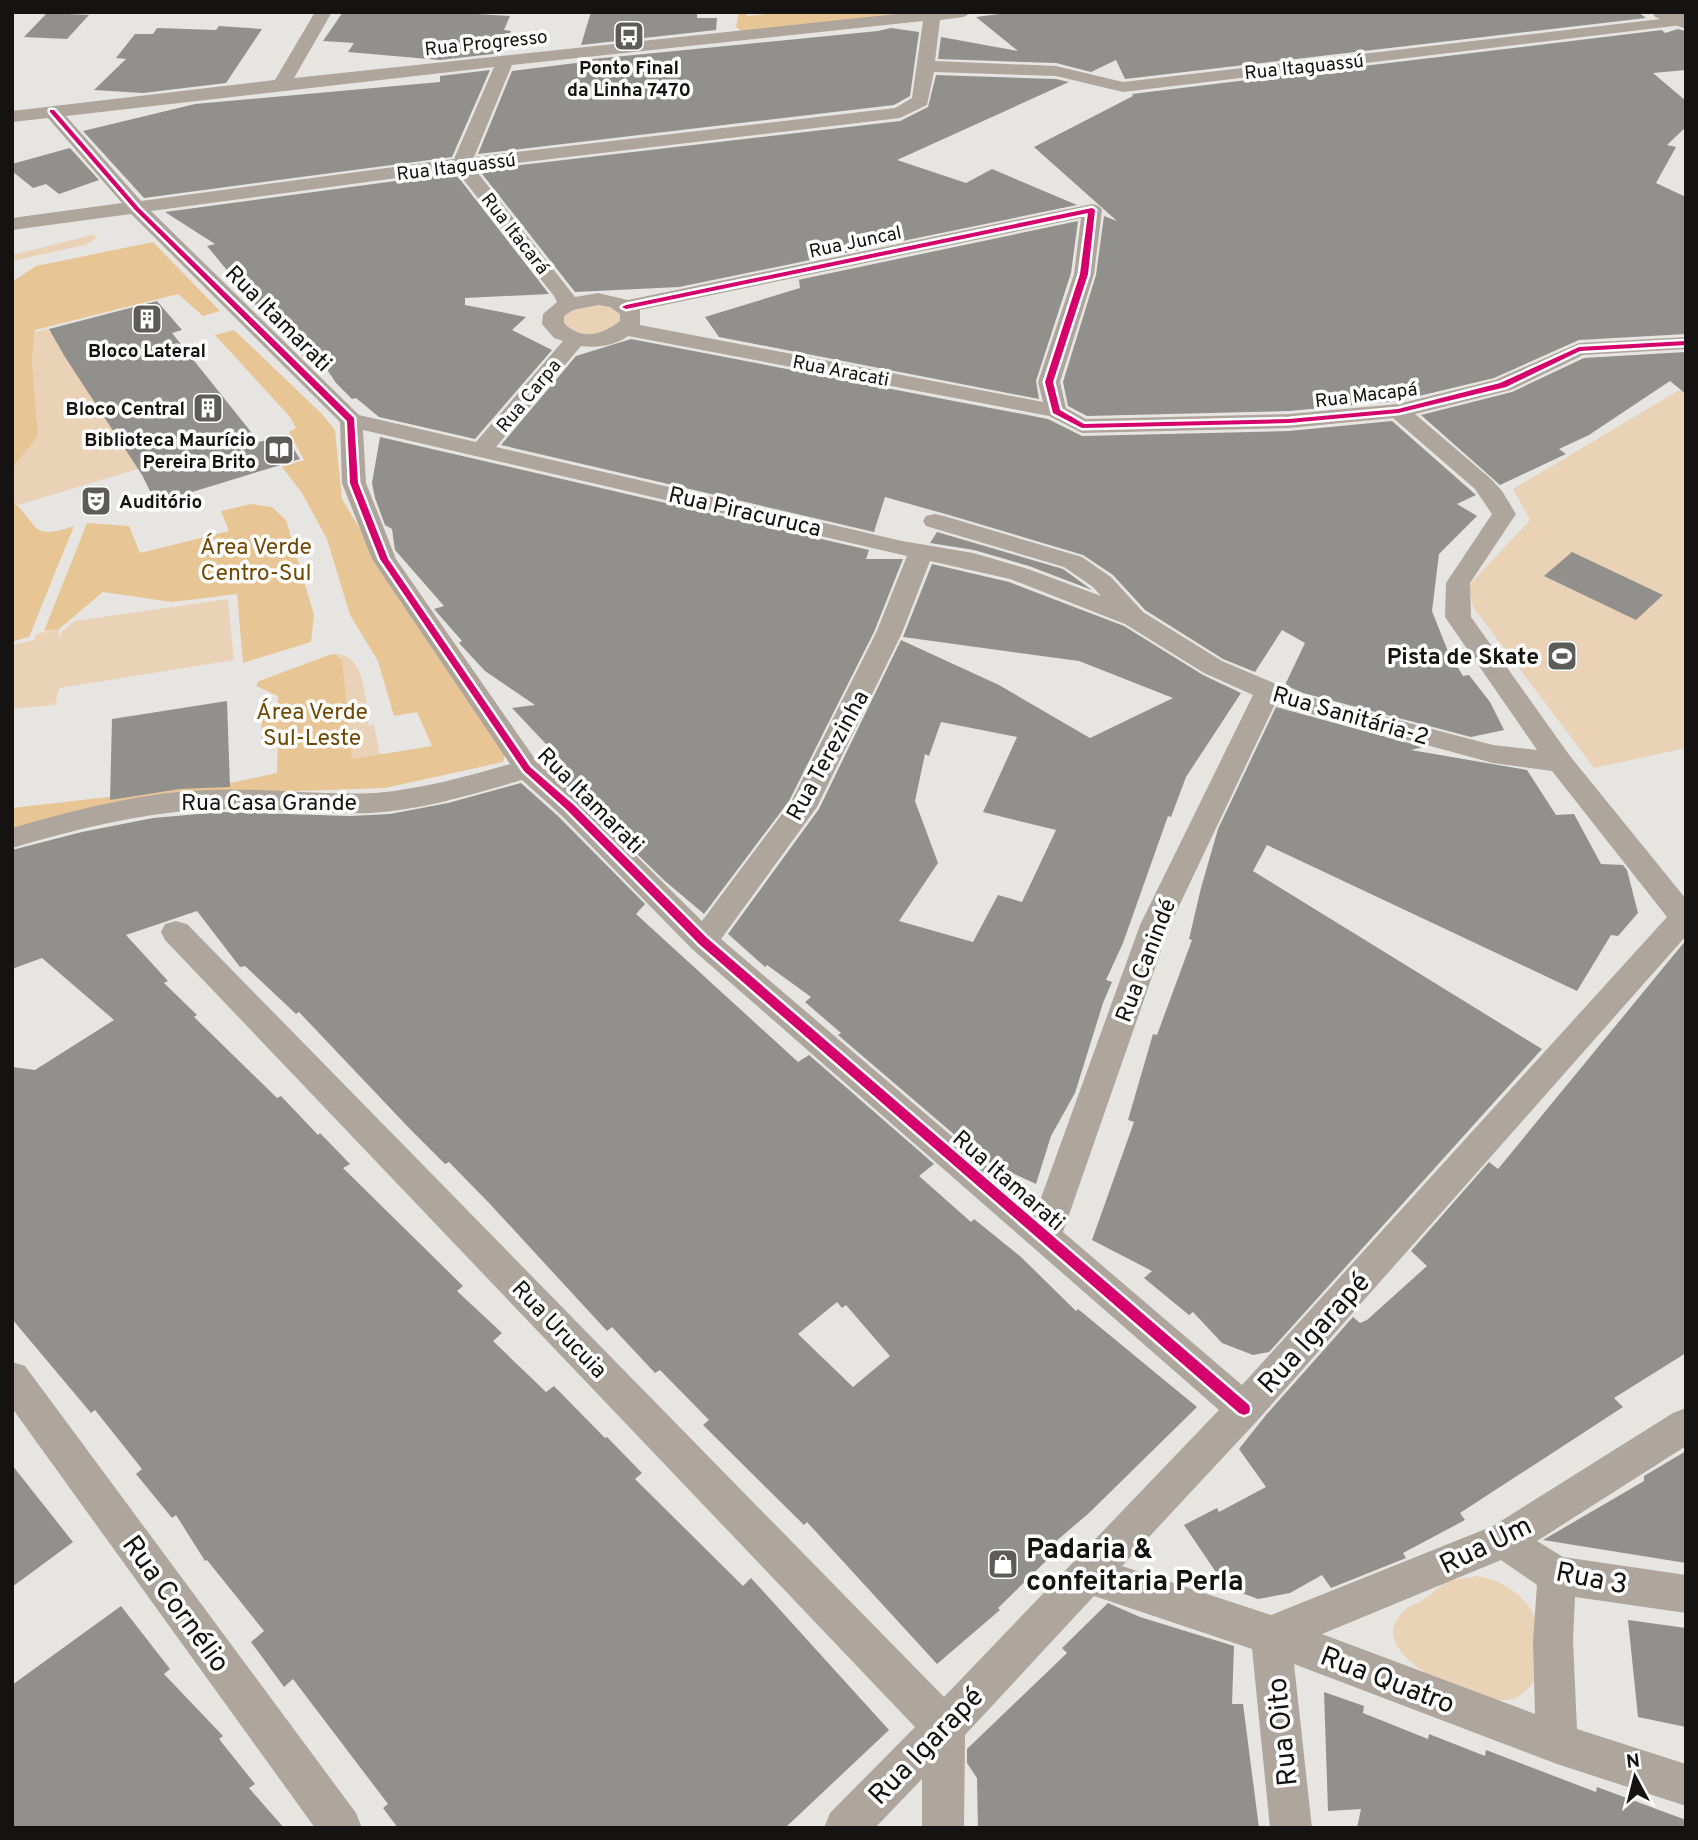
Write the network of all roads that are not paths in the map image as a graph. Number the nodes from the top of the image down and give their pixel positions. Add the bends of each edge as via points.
1 (324, 12) edge
2 (964, 12) edge
3 (933, 14) edge
4 (1677, 18) edge
5 (506, 61) junction
6 (926, 66) junction
7 (281, 86) junction
8 (52, 111) junction
9 (12, 117) edge
10 (461, 164) junction
11 (138, 209) junction
12 (12, 224) edge
13 (568, 304) junction
14 (626, 318) junction
15 (575, 340) junction
16 (1686, 343) edge
17 (1056, 411) junction
18 (1398, 411) junction
19 (351, 420) junction
20 (1082, 426) joint
21 (481, 450) junction
22 (934, 521) dead end
23 (921, 552) junction
24 (1134, 618) junction
25 (1268, 692) junction
26 (1560, 763) junction
27 (527, 769) junction
28 (12, 838) edge
29 (1685, 919) edge
30 (176, 932) dead end
31 (703, 941) junction
32 (1044, 1238) junction
33 (12, 1378) edge
34 (1244, 1409) junction
35 (1686, 1426) edge
36 (1507, 1539) junction
37 (1089, 1575) junction
38 (1557, 1576) junction
39 (1686, 1594) edge
40 (1271, 1635) junction
41 (944, 1727) junction
42 (1557, 1743) junction
43 (1686, 1785) edge
44 (341, 1828) edge
45 (845, 1828) edge
46 (943, 1828) edge
47 (1292, 1828) edge

1 - 7 street
2 - 3 street, Rua Progresso
3 - 5 street, Rua Progresso via 729,31
3 - 6 street
4 - 6 street, Rua Itaguassú via 1123,87 1056,71
5 - 7 street, Rua Progresso
5 - 10 street
6 - 10 street, Rua Itaguassú via 921,101 900,113
7 - 8 street, Rua Progresso
8 - 9 street, Rua Progresso
8 - 11 street, Rua Itamarati
10 - 11 street, Rua Itaguassú
10 - 13 street, Rua Itacará
11 - 12 street, Rua Itaguassú
11 - 19 street, Rua Itamarati
13 - 14 street, Rua Aracati via 606,299
13 - 15 street via 555,313 551,323
14 - 15 street, Rua Juncal via 598,340
14 - 17 street, Rua Aracati
14 - 17 street, Rua Juncal via 1092,210 1084,274 1049,382
15 - 21 street, Rua Carpa
16 - 18 street, Rua Macapá via 1579,349 1503,385
17 - 20 street, Rua Aracati
18 - 20 street, Rua Macapá via 1289,421
18 - 26 street via 1483,484 1504,514 1458,583 1458,617
19 - 21 street, Rua Piracuruca
19 - 27 street, Rua Itamarati via 354,483 384,559
21 - 23 street, Rua Piracuruca
22 - 24 street, Rua Sanitária-2 via 1073,562 1102,582
23 - 24 street, Rua Piracuruca via 1019,574
23 - 31 street, Rua Terezinha via 889,634 803,807
24 - 25 street, Rua Sanitária-2 via 1213,667
25 - 26 street, Rua Sanitária-2 via 1493,754
25 - 32 street, Rua Canindé via 1155,925
26 - 29 street
27 - 28 street, Rua Casa Grande via 392,801 163,802 92,814
27 - 31 street, Rua Itamarati
29 - 34 street, Rua Igarapé
30 - 41 street, Rua Urucuia
31 - 32 street, Rua Itamarati
32 - 34 street, Rua Itamarati
33 - 44 street, Rua Cornélio
34 - 37 street, Rua Igarapé
35 - 36 street, Rua Um
36 - 38 street, Rua 3
36 - 40 street, Rua Um
37 - 40 street, Rua Quatro
37 - 41 street, Rua Igarapé
38 - 39 street, Rua 3
38 - 42 street via 1553,1641
40 - 42 street, Rua Quatro
40 - 47 street, Rua Oito
41 - 45 street, Rua Igarapé
41 - 46 street
42 - 43 street, Rua Quatro

